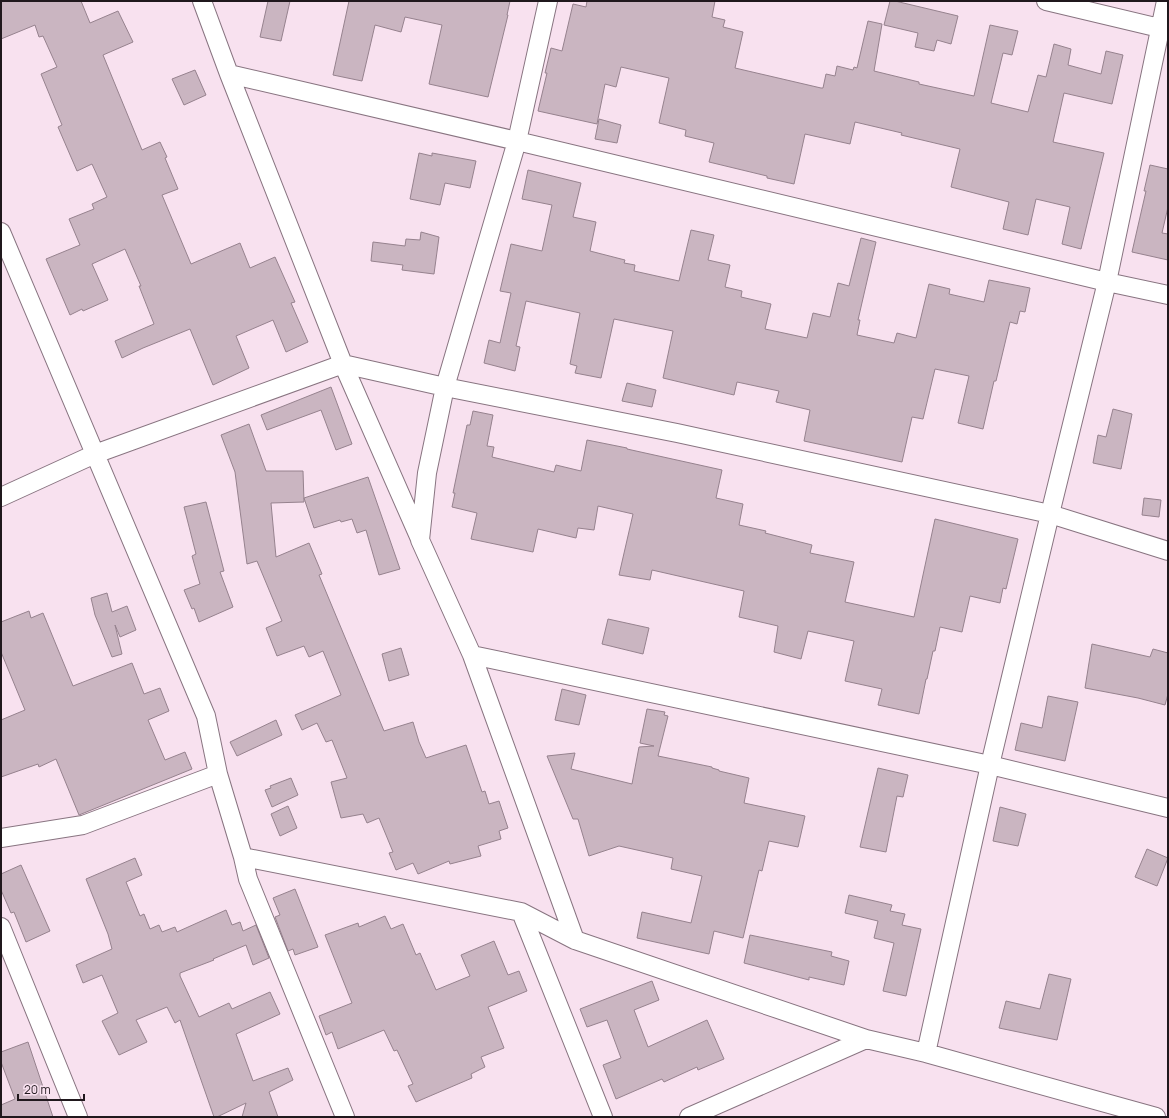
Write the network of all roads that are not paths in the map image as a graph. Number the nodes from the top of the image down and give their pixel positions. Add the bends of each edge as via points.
1 (202, 1) edge
2 (548, 1) edge
3 (1046, 1) edge
4 (1166, 1) edge
5 (1164, 29) edge
6 (229, 74) junction
7 (517, 141) junction
8 (1, 232) edge
9 (1107, 282) junction
10 (1168, 295) edge
11 (343, 364) junction
12 (445, 387) junction
13 (95, 454) junction
14 (1, 497) edge
15 (1050, 514) junction
16 (420, 540) junction
17 (1168, 551) edge
18 (472, 655) junction
19 (990, 765) junction
20 (218, 774) junction
21 (1168, 808) edge
22 (1, 838) edge
23 (243, 857) junction
24 (521, 912) junction
25 (1, 927) edge
26 (575, 940) junction
27 (866, 1039) junction
28 (926, 1053) junction
29 (1135, 1114) edge
30 (78, 1117) edge
31 (345, 1117) edge
32 (603, 1117) edge
33 (689, 1117) edge
34 (1156, 1117) edge

1 - 6 street
2 - 7 street
3 - 5 street
4 - 5 street
5 - 9 street
6 - 7 street
6 - 11 street
7 - 9 street
7 - 12 street
8 - 13 street
9 - 10 street
9 - 15 street
11 - 12 street
11 - 13 street
11 - 16 street
12 - 15 street via 684,434
12 - 16 street via 427,473
13 - 14 street
13 - 20 street via 206,716
15 - 17 street
15 - 19 street
16 - 18 street
18 - 19 street
18 - 26 street
19 - 21 street
19 - 28 street
20 - 22 street via 83,825
20 - 23 street
23 - 24 street
23 - 31 street via 248,879
24 - 26 street
24 - 32 street
25 - 30 street
26 - 27 street
27 - 28 street
27 - 33 street
28 - 29 street
29 - 34 street

